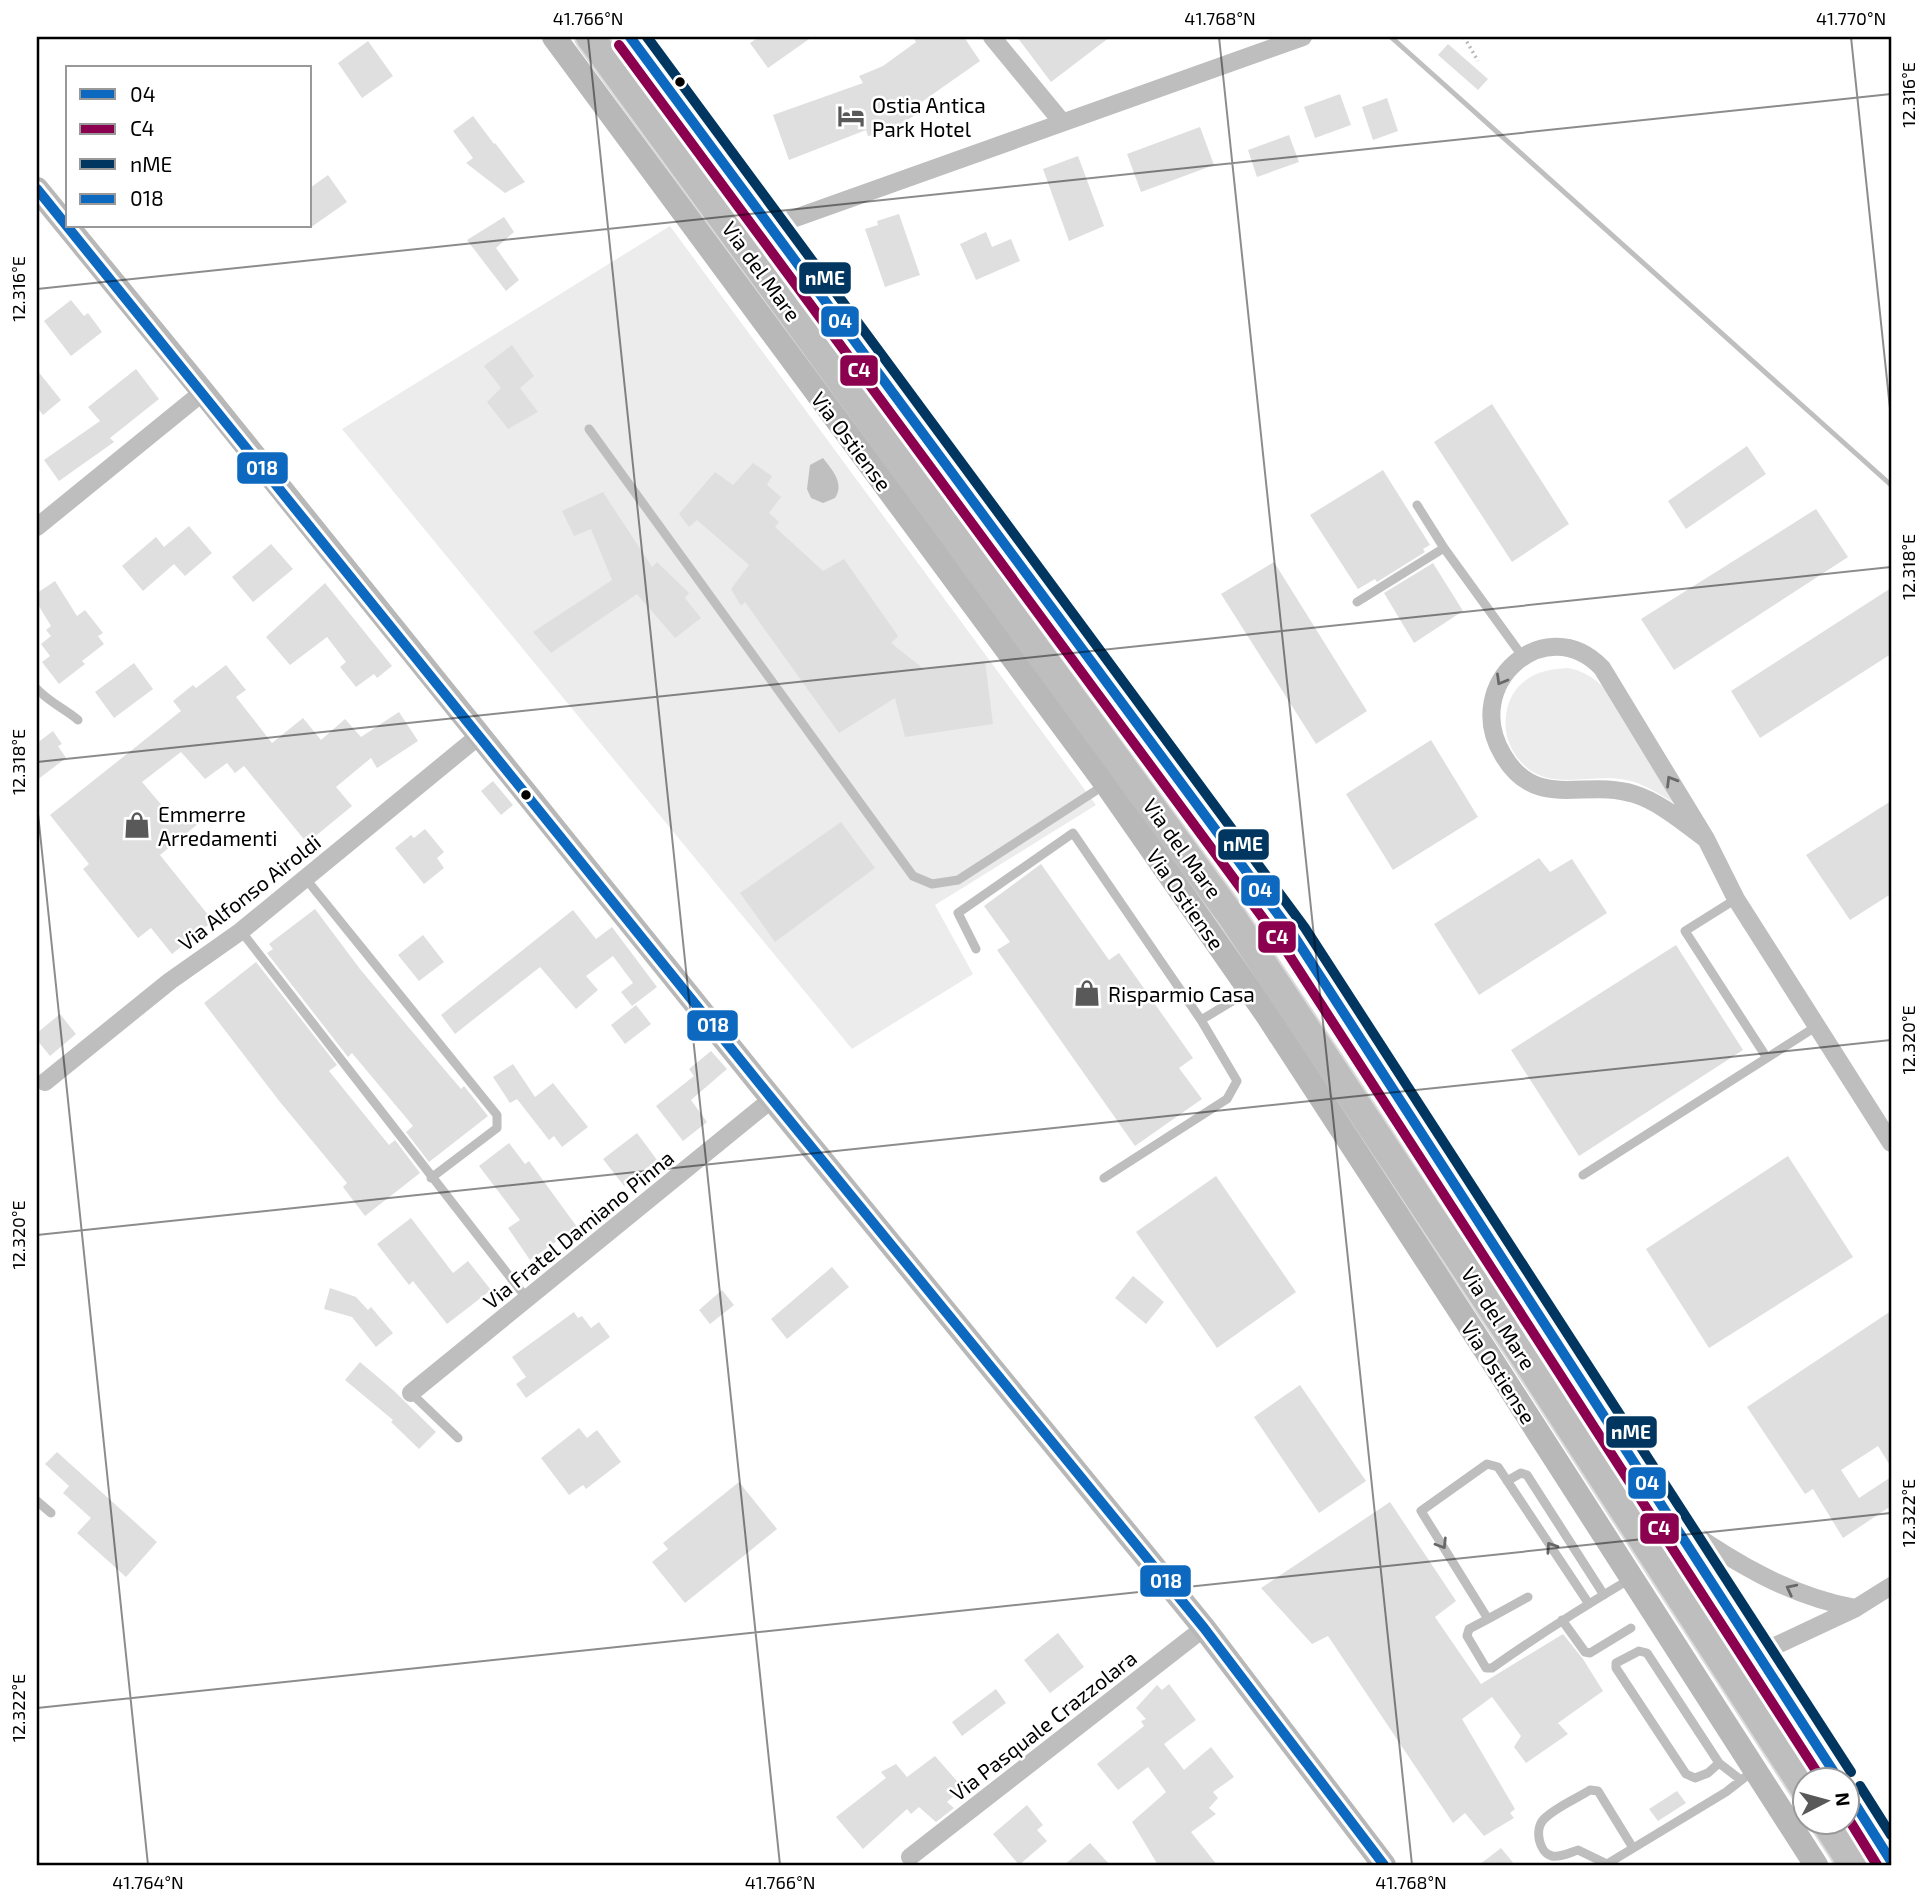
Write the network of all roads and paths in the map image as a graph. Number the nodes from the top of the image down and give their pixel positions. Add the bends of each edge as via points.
1 (554, 37) edge
2 (590, 37) edge
3 (630, 37) edge
4 (992, 37) edge
5 (1303, 37) edge
6 (1464, 37) edge
7 (1478, 61) dead end
8 (1062, 122) junction
9 (37, 189) edge
10 (66, 224) edge
11 (770, 227) junction
12 (69, 228) edge
13 (204, 392) junction
14 (589, 429) dead end
15 (1417, 505) dead end
16 (37, 527) edge
17 (1444, 548) junction
18 (1357, 602) dead end
19 (1522, 657) junction
20 (37, 690) edge
21 (78, 720) dead end
22 (480, 735) junction
23 (1106, 784) junction
24 (1706, 839) junction
25 (306, 879) junction
26 (1737, 899) junction
27 (241, 931) junction
28 (976, 949) dead end
29 (1250, 990) junction
30 (1201, 1020) junction
31 (1817, 1026) junction
32 (1767, 1058) junction
33 (44, 1082) dead end
34 (772, 1099) junction
35 (1891, 1143) edge
36 (1583, 1175) dead end
37 (431, 1178) junction
38 (1104, 1178) dead end
39 (528, 1300) junction
40 (411, 1393) joint
41 (458, 1438) dead end
42 (1507, 1481) junction
43 (37, 1501) edge
44 (51, 1513) dead end
45 (1673, 1520) junction
46 (1632, 1578) junction
47 (1891, 1586) edge
48 (1604, 1595) junction
49 (1528, 1597) dead end
50 (1589, 1604) junction
51 (1856, 1608) junction
52 (1488, 1619) junction
53 (1562, 1620) junction
54 (1204, 1628) junction
55 (1631, 1628) dead end
56 (1758, 1654) junction
57 (1719, 1762) junction
58 (1830, 1766) edge
59 (1792, 1771) edge
60 (1748, 1775) junction
61 (1862, 1816) edge
62 (1834, 1836) edge
63 (1633, 1848) junction
64 (910, 1857) dead end
65 (1891, 1861) edge
66 (1384, 1865) edge
67 (1816, 1865) edge
68 (1853, 1865) edge

1 - 23 main road, Via Ostiense
2 - 59 main road, Via del Mare via 1219,897
3 - 11 main road
4 - 8 street
5 - 8 street
6 - 7 path
8 - 11 street
9 - 10 main road
11 - 45 main road via 1294,936
12 - 13 main road
13 - 16 street
13 - 22 main road
14 - 23 lane via 913,876 932,884 958,880
15 - 17 lane
17 - 18 lane
17 - 19 lane
24 -> 19 street via 1597,662 1563,648
19 -> 24 street via 1501,678 1492,708 1498,746 1517,775 1551,790 1613,789 1634,794
20 - 21 lane
22 - 25 street, Via Alfonso Airoldi
22 - 34 main road
23 - 29 main road, Via Ostiense
24 - 26 street
25 - 27 street, Via Alfonso Airoldi
25 - 37 lane via 497,1115 496,1128
26 - 31 street
26 - 32 lane via 1685,931
27 - 33 street, Via Alfonso Airoldi via 170,981
27 - 37 lane
28 - 30 lane via 958,913 1073,833
29 - 30 lane
29 - 46 main road, Via Ostiense
30 - 38 lane via 1237,1081 1227,1099
31 - 32 lane
31 - 35 street
32 - 36 lane
34 - 39 street, Via Fratel Damiano Pinna
34 - 54 main road
37 - 39 lane
39 - 40 street, Via Fratel Damiano Pinna
40 - 41 lane
42 - 48 lane via 1521,1473 1527,1475
50 -> 42 lane
42 -> 52 lane via 1498,1466 1487,1464 1422,1511
43 - 44 lane
51 -> 45 street via 1793,1590 1718,1552
45 - 56 main road
46 - 48 lane
46 - 60 main road, Via Ostiense
47 - 51 street
48 - 50 lane
49 - 52 lane
50 - 53 lane
51 - 56 street
52 - 53 lane via 1469,1629 1467,1636 1486,1668
53 - 55 lane via 1590,1653
54 - 64 street, Via Pasquale Crazzolara
54 - 66 main road
56 - 58 main road
57 - 57 lane via 1647,1653 1639,1651 1616,1663 1615,1668 1686,1774 1708,1773
57 - 60 lane
60 - 63 lane
60 - 67 main road, Via Ostiense
61 - 65 main road
62 - 68 main road
63 - 63 lane via 1607,1864 1578,1850 1555,1857 1542,1847 1538,1832 1544,1819 1590,1790 1598,1791

